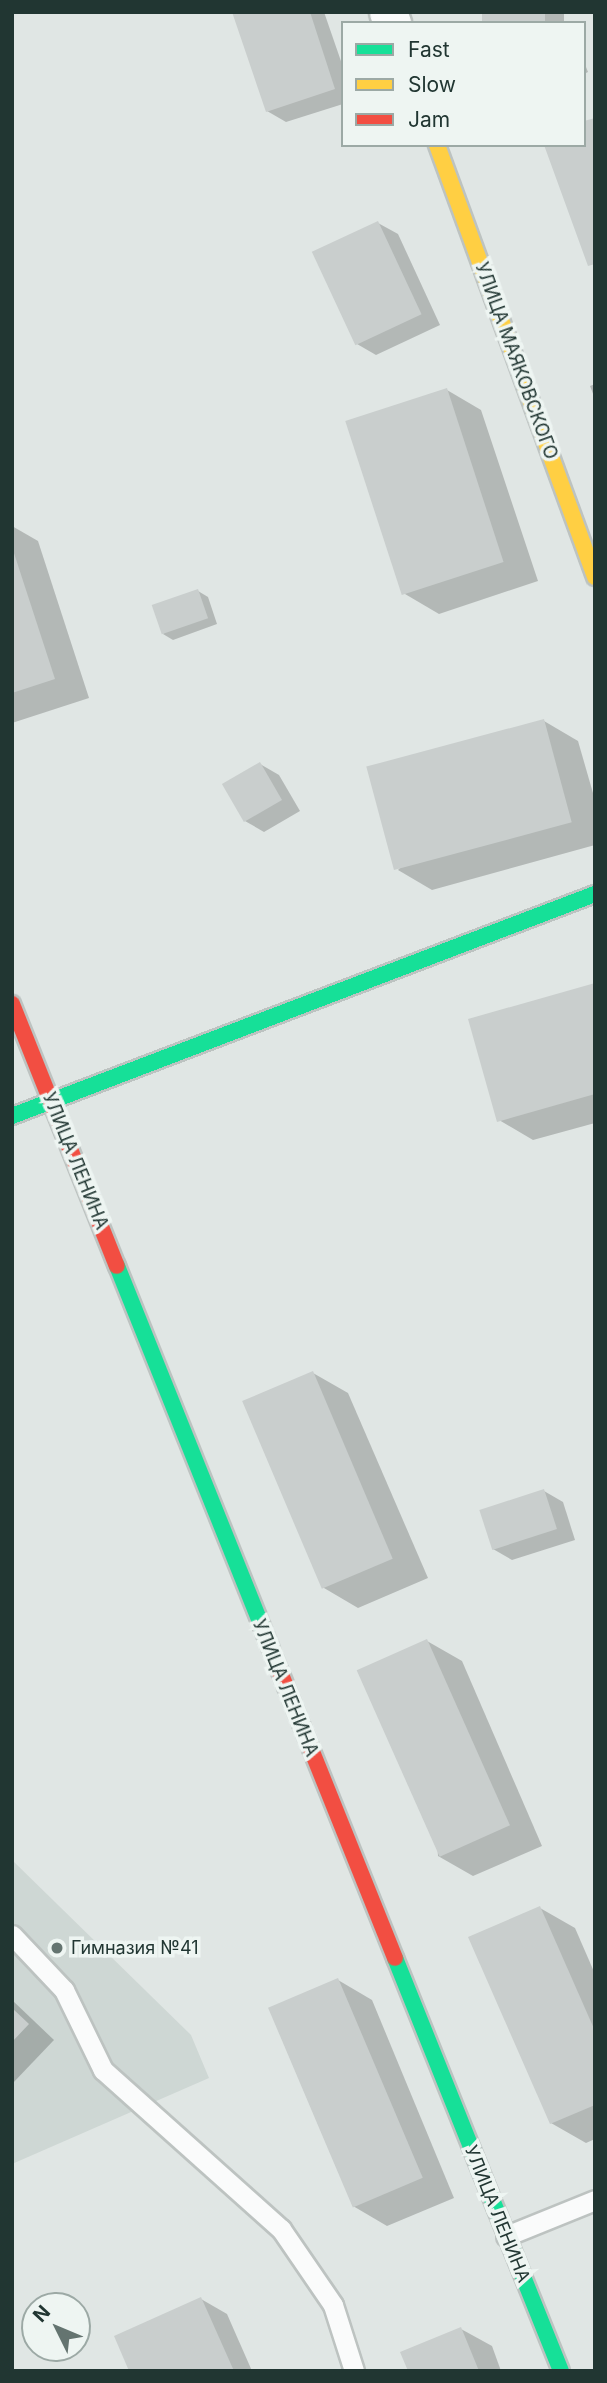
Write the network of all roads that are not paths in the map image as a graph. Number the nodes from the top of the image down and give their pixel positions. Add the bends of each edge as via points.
1 (438, 147) edge
2 (595, 576) edge
3 (595, 894) edge
4 (12, 1004) edge
5 (51, 1100) junction
6 (12, 1116) edge
7 (12, 1935) edge
8 (595, 2200) edge
9 (506, 2236) junction
10 (354, 2371) edge
11 (561, 2371) edge

1 - 2 main road, УЛИЦА МАЯКОВСКОГО
3 - 5 main road
4 - 5 main road, УЛИЦА ЛЕНИНА
5 - 6 main road
5 - 9 main road, УЛИЦА ЛЕНИНА
7 - 10 lane via 64,1990 103,2070 281,2229 333,2305
8 - 9 lane
9 - 11 main road, УЛИЦА ЛЕНИНА

